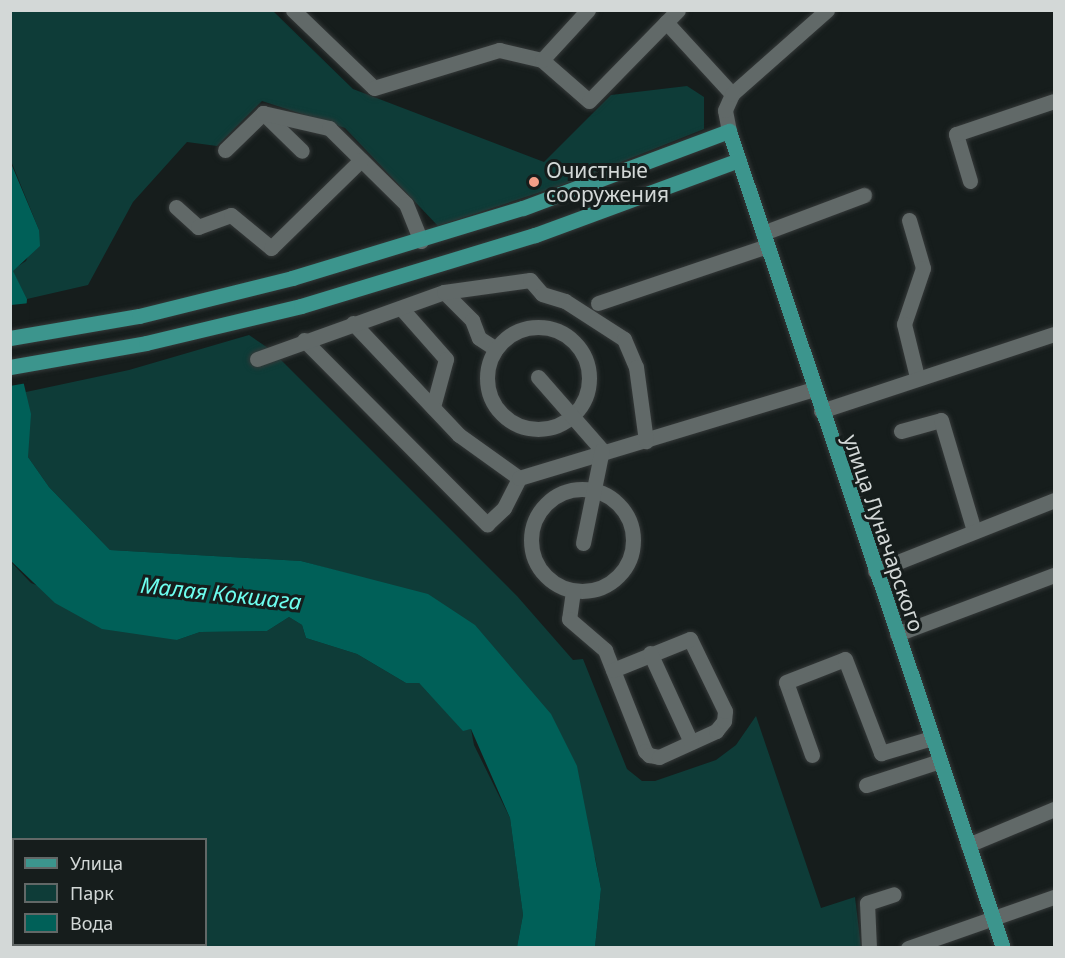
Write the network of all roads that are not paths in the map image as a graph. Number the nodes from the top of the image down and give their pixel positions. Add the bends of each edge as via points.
1 (588, 10) edge
2 (678, 10) edge
3 (827, 10) edge
4 (293, 11) edge
5 (666, 22) junction
6 (542, 60) junction
7 (732, 94) junction
8 (1054, 100) edge
9 (263, 114) junction
10 (729, 131) junction
11 (225, 150) dead end
12 (302, 152) dead end
13 (361, 160) junction
14 (739, 160) junction
15 (970, 181) dead end
16 (864, 195) dead end
17 (176, 207) dead end
18 (909, 220) dead end
19 (421, 240) junction
20 (765, 240) junction
21 (444, 292) junction
22 (598, 303) dead end
23 (402, 308) junction
24 (353, 323) junction
25 (1054, 334) edge
26 (10, 338) edge
27 (304, 340) junction
28 (496, 349) junction
29 (257, 359) dead end
30 (10, 367) edge
31 (538, 377) dead end
32 (917, 377) junction
33 (814, 389) junction
34 (433, 407) junction
35 (821, 411) junction
36 (572, 417) junction
37 (901, 431) dead end
38 (646, 441) junction
39 (602, 450) junction
40 (519, 478) junction
41 (594, 490) junction
42 (1054, 500) edge
43 (974, 531) junction
44 (583, 543) dead end
45 (875, 571) junction
46 (1054, 575) edge
47 (573, 591) junction
48 (897, 634) junction
49 (650, 653) junction
50 (613, 670) junction
51 (932, 738) junction
52 (691, 742) junction
53 (812, 755) dead end
54 (940, 761) junction
55 (866, 785) dead end
56 (1054, 809) edge
57 (968, 845) junction
58 (894, 894) dead end
59 (1054, 897) edge
60 (993, 920) junction
61 (869, 948) edge
62 (908, 948) edge
63 (1002, 948) edge

1 - 6 street
2 - 5 street
3 - 7 street
4 - 6 street via 374,88 499,50
5 - 6 street via 589,101
5 - 7 street
7 - 10 street via 725,110
8 - 15 street via 956,134
9 - 11 street
9 - 12 street
9 - 13 street via 329,128
10 - 14 main road, улица Луначарского
10 - 19 main road
13 - 17 street via 271,248 231,215 204,227
13 - 19 street via 406,204
14 - 20 main road, улица Луначарского
14 - 30 main road via 431,268 162,340
16 - 20 street
18 - 32 street via 923,268 904,324
19 - 26 main road via 158,312
20 - 22 street
20 - 33 main road, улица Луначарского
21 - 23 street
21 - 28 street via 472,320 479,338
21 - 38 street via 530,280 542,294 608,325 624,339 636,367
23 - 24 street
23 - 34 street via 446,359
24 - 27 street
24 - 34 street
25 - 32 street
27 - 29 street
27 - 40 street via 481,522 497,517
28 - 36 street via 487,388 502,415 537,429
28 - 36 street via 524,328 540,326 568,336 583,353 590,375 582,405
31 - 36 street
32 - 35 street
33 - 35 main road, улица Луначарского
33 - 38 street
34 - 40 street via 482,456
35 - 45 main road, улица Луначарского
36 - 39 street
37 - 43 street via 941,420
38 - 39 street
39 - 40 street
39 - 41 street
41 - 44 street
41 - 47 street via 623,508 631,522 632,553 626,567 603,587
41 - 47 street via 554,496 543,506 530,534 534,557 546,577
42 - 43 street
43 - 45 street
45 - 48 main road, улица Луначарского
46 - 48 street
47 - 50 street via 569,619 605,650
48 - 51 main road, улица Луначарского
49 - 50 street
49 - 52 street
49 - 52 street via 686,637 698,652 726,715 721,727
50 - 52 street via 649,755 659,757
51 - 53 street via 881,753 846,659 786,682
51 - 54 main road, улица Луначарского
54 - 55 street
54 - 57 main road, улица Луначарского
56 - 57 street
57 - 60 main road, улица Луначарского
58 - 61 street via 867,903
59 - 60 street
60 - 62 street
60 - 63 main road, улица Луначарского

